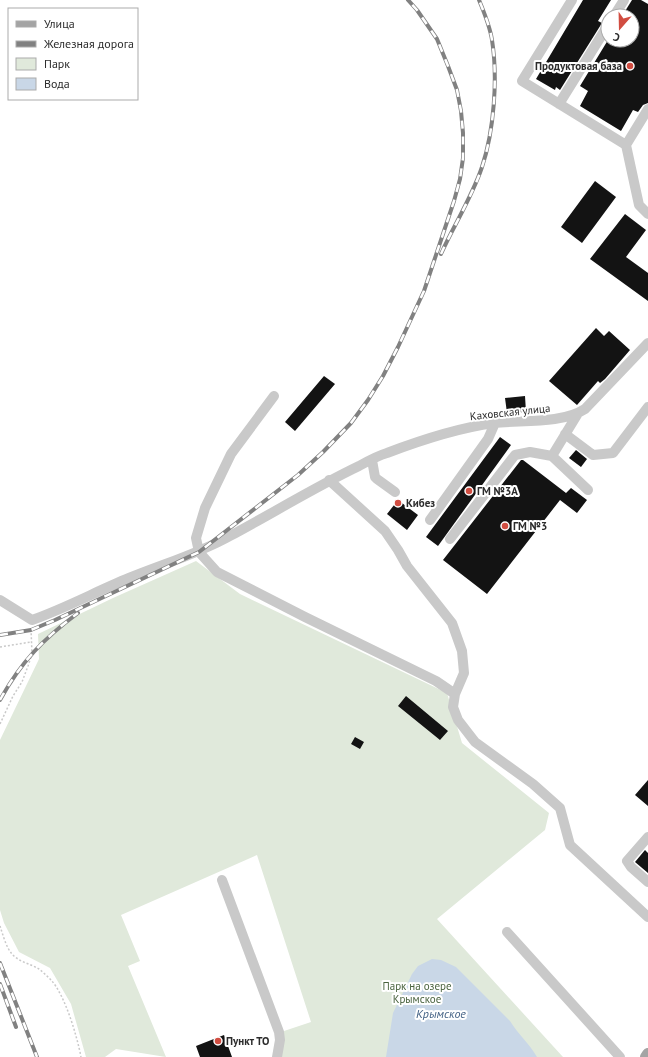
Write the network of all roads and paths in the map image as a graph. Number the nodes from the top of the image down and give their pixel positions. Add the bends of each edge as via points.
1 (572, 0) edge
2 (600, 38) edge
3 (559, 104) junction
4 (648, 109) edge
5 (626, 145) junction
6 (648, 214) edge
7 (648, 343) edge
8 (274, 396) dead end
9 (648, 407) edge
10 (577, 415) junction
11 (495, 423) junction
12 (565, 434) junction
13 (552, 456) junction
14 (372, 460) junction
15 (329, 480) junction
16 (588, 490) dead end
17 (395, 492) dead end
18 (430, 520) dead end
19 (450, 539) dead end
20 (199, 552) junction
21 (0, 600) edge
22 (32, 620) junction
23 (31, 642) junction
24 (0, 646) edge
25 (455, 694) junction
26 (0, 724) edge
27 (648, 837) edge
28 (222, 880) dead end
29 (648, 882) edge
30 (648, 917) edge
31 (0, 926) edge
32 (507, 932) dead end
33 (648, 1054) edge
34 (82, 1057) edge
35 (277, 1057) edge
36 (620, 1057) edge
37 (646, 1057) edge

1 - 3 street via 522,81
2 - 3 street
3 - 5 street
4 - 5 street
5 - 6 street via 639,205
7 - 10 street, Каховская улица via 586,410
8 - 20 street via 231,454 205,508 196,538
9 - 12 street via 613,453 593,455
10 - 11 street, Каховская улица
10 - 12 street
11 - 14 street, Каховская улица via 439,435
11 - 18 street via 488,439
12 - 13 street
13 - 16 street
13 - 19 street via 530,452 515,455
14 - 15 street, Каховская улица
14 - 17 street via 377,479
15 - 20 street, Каховская улица
15 - 25 street via 385,531 407,566 452,623 462,651 464,673
20 - 22 street, Каховская улица via 164,563 58,611
20 - 25 street via 217,572 436,681
21 - 22 street
22 - 23 path
23 - 24 path
23 - 26 path via 32,654 22,682
25 - 30 street via 453,707 458,720 475,742 560,808 570,845
27 - 29 street via 627,861
28 - 35 street via 279,1032
31 - 34 path via 12,954 38,969 51,980 61,995
32 - 36 street
33 - 37 main road

